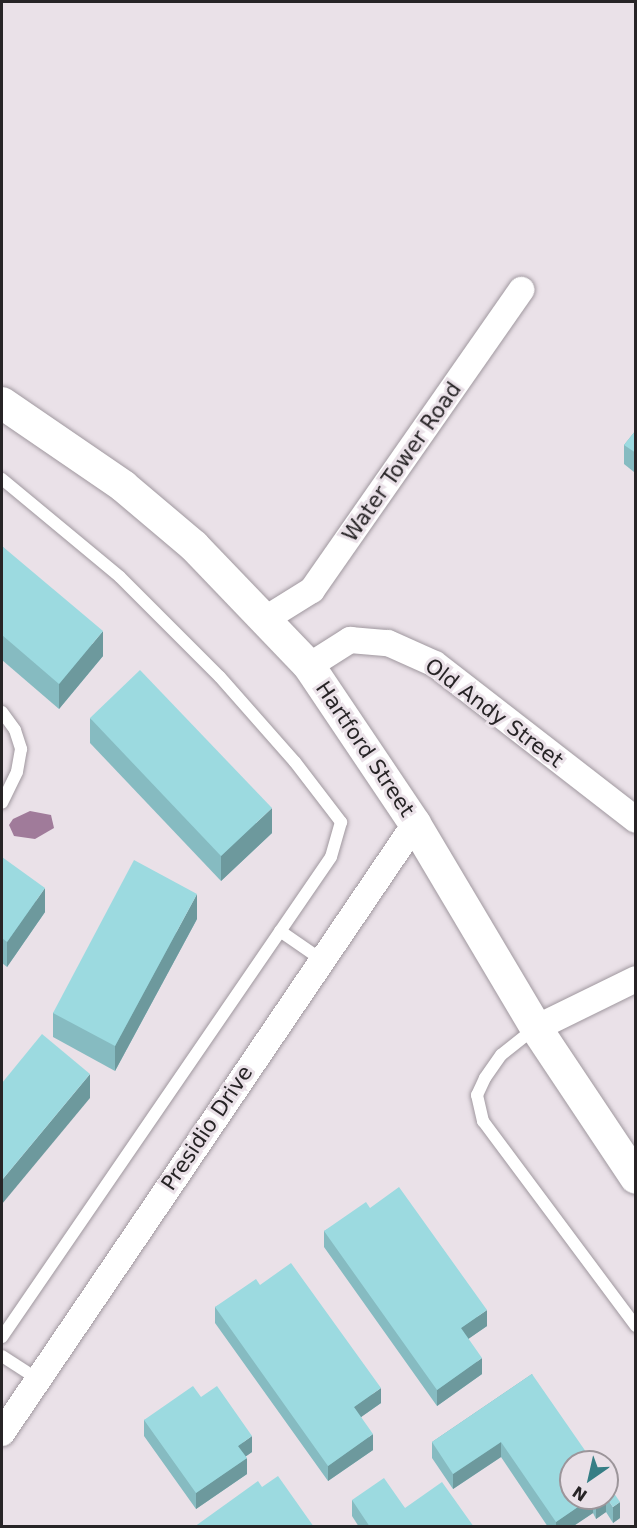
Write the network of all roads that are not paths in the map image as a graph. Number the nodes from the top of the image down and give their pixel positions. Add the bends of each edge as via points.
1 (521, 290) dead end
2 (2, 404) edge
3 (2, 479) edge
4 (267, 618) junction
5 (309, 666) junction
6 (2, 711) edge
7 (2, 803) edge
8 (636, 820) edge
9 (415, 824) junction
10 (280, 931) junction
11 (322, 960) junction
12 (636, 979) edge
13 (536, 1028) junction
14 (636, 1178) edge
15 (636, 1326) edge
16 (2, 1337) edge
17 (2, 1356) edge
18 (36, 1378) junction
19 (4, 1421) edge

1 - 4 street, Water Tower Road via 312,590
2 - 4 street, Hartford Street via 123,486 194,546
3 - 10 lane via 120,577 212,669 295,762 340,822 331,857
4 - 5 street, Hartford Street
5 - 8 street, Old Andy Street via 350,640 388,643 435,664
5 - 9 street, Hartford Street
6 - 7 lane via 15,730 21,749 17,772
9 - 11 street, Presidio Drive
9 - 13 street, Hartford Street
10 - 11 lane
10 - 16 lane
11 - 18 street, Presidio Drive
12 - 13 street
13 - 14 street, Hartford Street
13 - 15 lane via 501,1056 485,1078 477,1095 483,1121
17 - 18 lane
18 - 19 street, Presidio Drive

